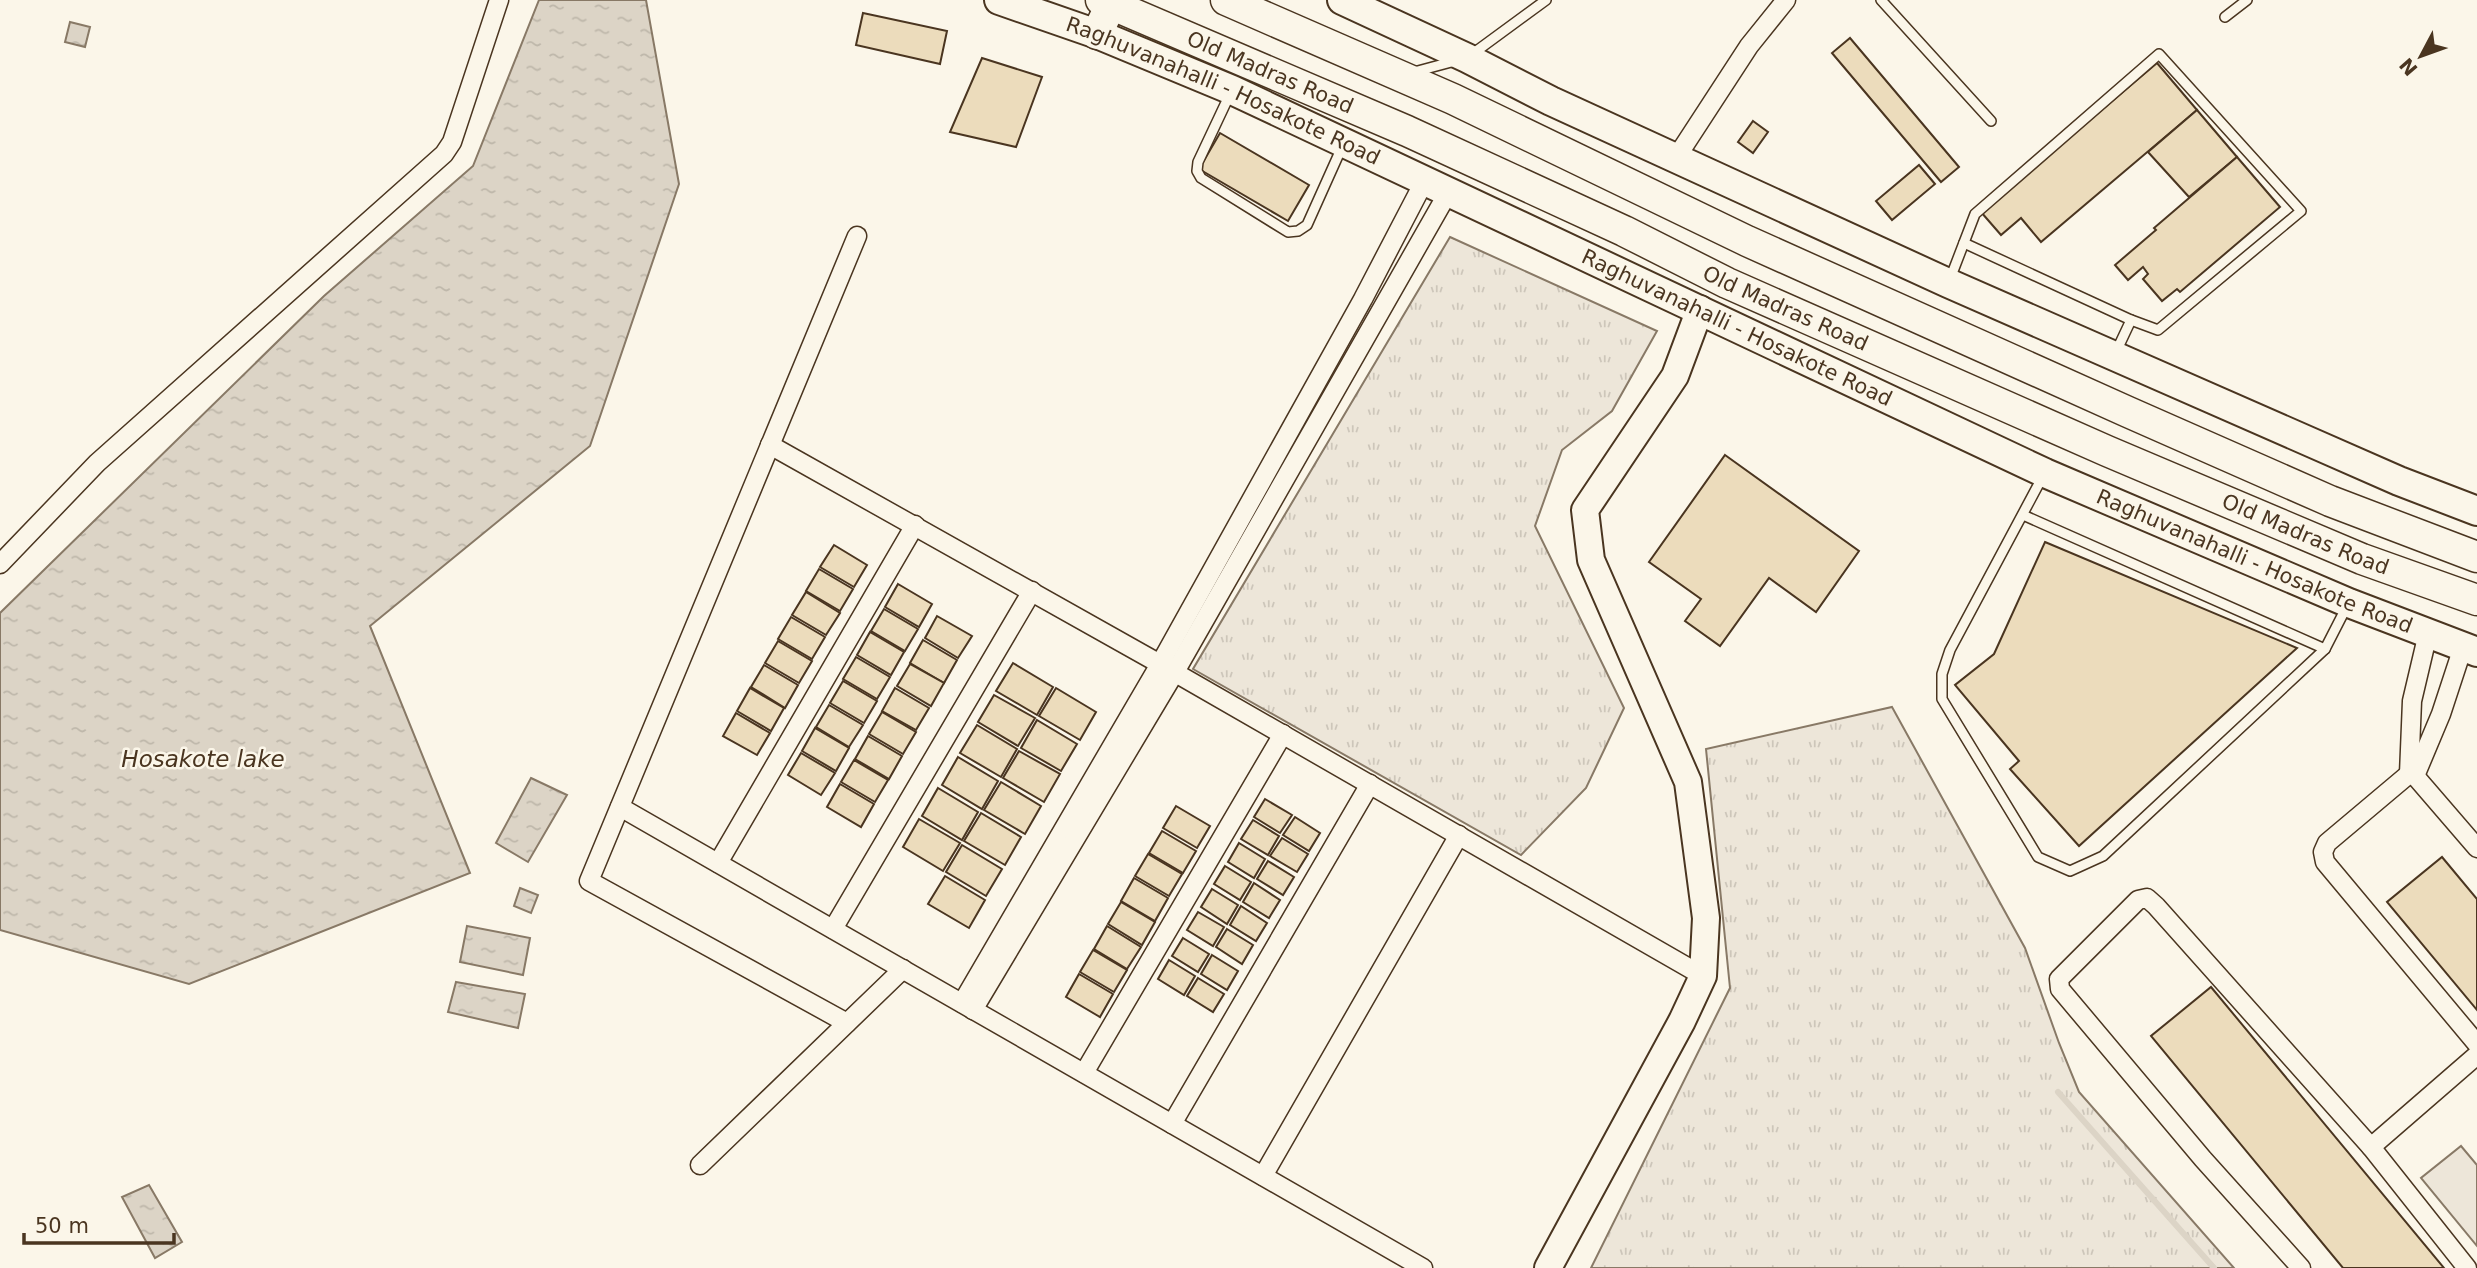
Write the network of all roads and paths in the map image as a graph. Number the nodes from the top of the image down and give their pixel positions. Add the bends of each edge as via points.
1 (499, 0) edge
2 (999, 0) edge
3 (1226, 0) edge
4 (1342, 0) edge
5 (1546, 0) edge
6 (1786, 0) edge
7 (1881, 0) edge
8 (2247, 0) edge
9 (1106, 2) edge
10 (2225, 17) dead end
11 (1097, 34) junction
12 (1467, 58) junction
13 (1401, 76) junction
14 (1232, 90) junction
15 (1991, 121) dead end
16 (1344, 142) junction
17 (1676, 158) junction
18 (1437, 186) junction
19 (857, 236) dead end
20 (1964, 243) junction
21 (1948, 284) junction
22 (1700, 309) junction
23 (2131, 320) junction
24 (2114, 357) junction
25 (771, 444) junction
26 (2045, 473) junction
27 (2477, 511) edge
28 (2022, 515) junction
29 (915, 525) junction
30 (2477, 557) edge
31 (0, 564) edge
32 (1032, 591) junction
33 (2477, 600) edge
34 (2349, 603) junction
35 (2428, 633) junction
36 (2325, 649) junction
37 (2470, 649) edge
38 (1167, 668) junction
39 (1283, 734) junction
40 (2412, 775) junction
41 (1370, 784) junction
42 (620, 807) junction
43 (1459, 835) junction
44 (2477, 848) edge
45 (718, 863) junction
46 (833, 929) junction
47 (903, 970) junction
48 (1703, 976) junction
49 (967, 1007) junction
50 (847, 1023) junction
51 (2477, 1044) edge
52 (2477, 1055) edge
53 (1084, 1073) junction
54 (1172, 1124) junction
55 (2371, 1147) junction
56 (700, 1165) dead end
57 (1263, 1176) junction
58 (1423, 1268) edge
59 (1548, 1268) edge
60 (2301, 1268) edge
61 (2467, 1268) edge

1 - 31 street via 452,142 443,154 97,463
2 - 11 main road, Raghuvanahalli - Hosakote Road
3 - 13 highway
4 - 12 main road
5 - 12 lane
6 - 17 street via 1749,46
7 - 15 lane
8 - 10 lane
9 - 11 highway
9 - 33 highway, Old Madras Road via 1407,131 1727,283 2107,451 2362,559
11 - 14 main road, Raghuvanahalli - Hosakote Road
12 - 13 lane
12 - 17 main road
13 - 30 highway via 1748,241 2128,412 2329,501
14 - 16 main road, Raghuvanahalli - Hosakote Road
14 - 16 lane via 1197,171 1201,178 1288,232 1307,225
16 - 18 main road, Raghuvanahalli - Hosakote Road
17 - 21 main road
18 - 22 main road, Raghuvanahalli - Hosakote Road
18 - 38 street
18 - 38 street via 1363,299
19 - 25 street
20 - 21 lane
20 - 23 lane
20 - 23 lane via 1975,214 2159,54 2301,211 2158,330
21 - 24 main road
22 - 26 main road, Raghuvanahalli - Hosakote Road
22 - 48 main road via 1675,376 1585,510 1591,560 1688,782 1706,918
23 - 24 lane
24 - 27 main road
25 - 29 street
25 - 42 street
26 - 28 lane
26 - 34 main road, Raghuvanahalli - Hosakote Road
28 - 36 lane
28 - 36 lane via 1950,650 1942,674 1942,699 2038,857 2070,871 2103,856
29 - 32 street
29 - 45 street
32 - 38 street
32 - 46 street
34 - 35 main road, Raghuvanahalli - Hosakote Road
34 - 36 lane
35 - 37 main road, Raghuvanahalli - Hosakote Road
35 - 40 street via 2412,701
37 - 40 street
38 - 39 street
38 - 49 street
39 - 41 street
39 - 53 street
40 - 44 street
40 - 51 street via 2326,843 2325,862
41 - 43 street
41 - 54 street
42 - 45 street
42 - 50 street via 589,881
43 - 48 street
43 - 57 street
45 - 46 street
46 - 47 street
47 - 49 street
47 - 50 street
48 - 59 main road
49 - 53 street
50 - 56 street
52 - 55 street
53 - 54 street
54 - 57 street
55 - 60 street via 2147,898 2137,900 2059,979 2060,989
55 - 61 street
57 - 58 street

